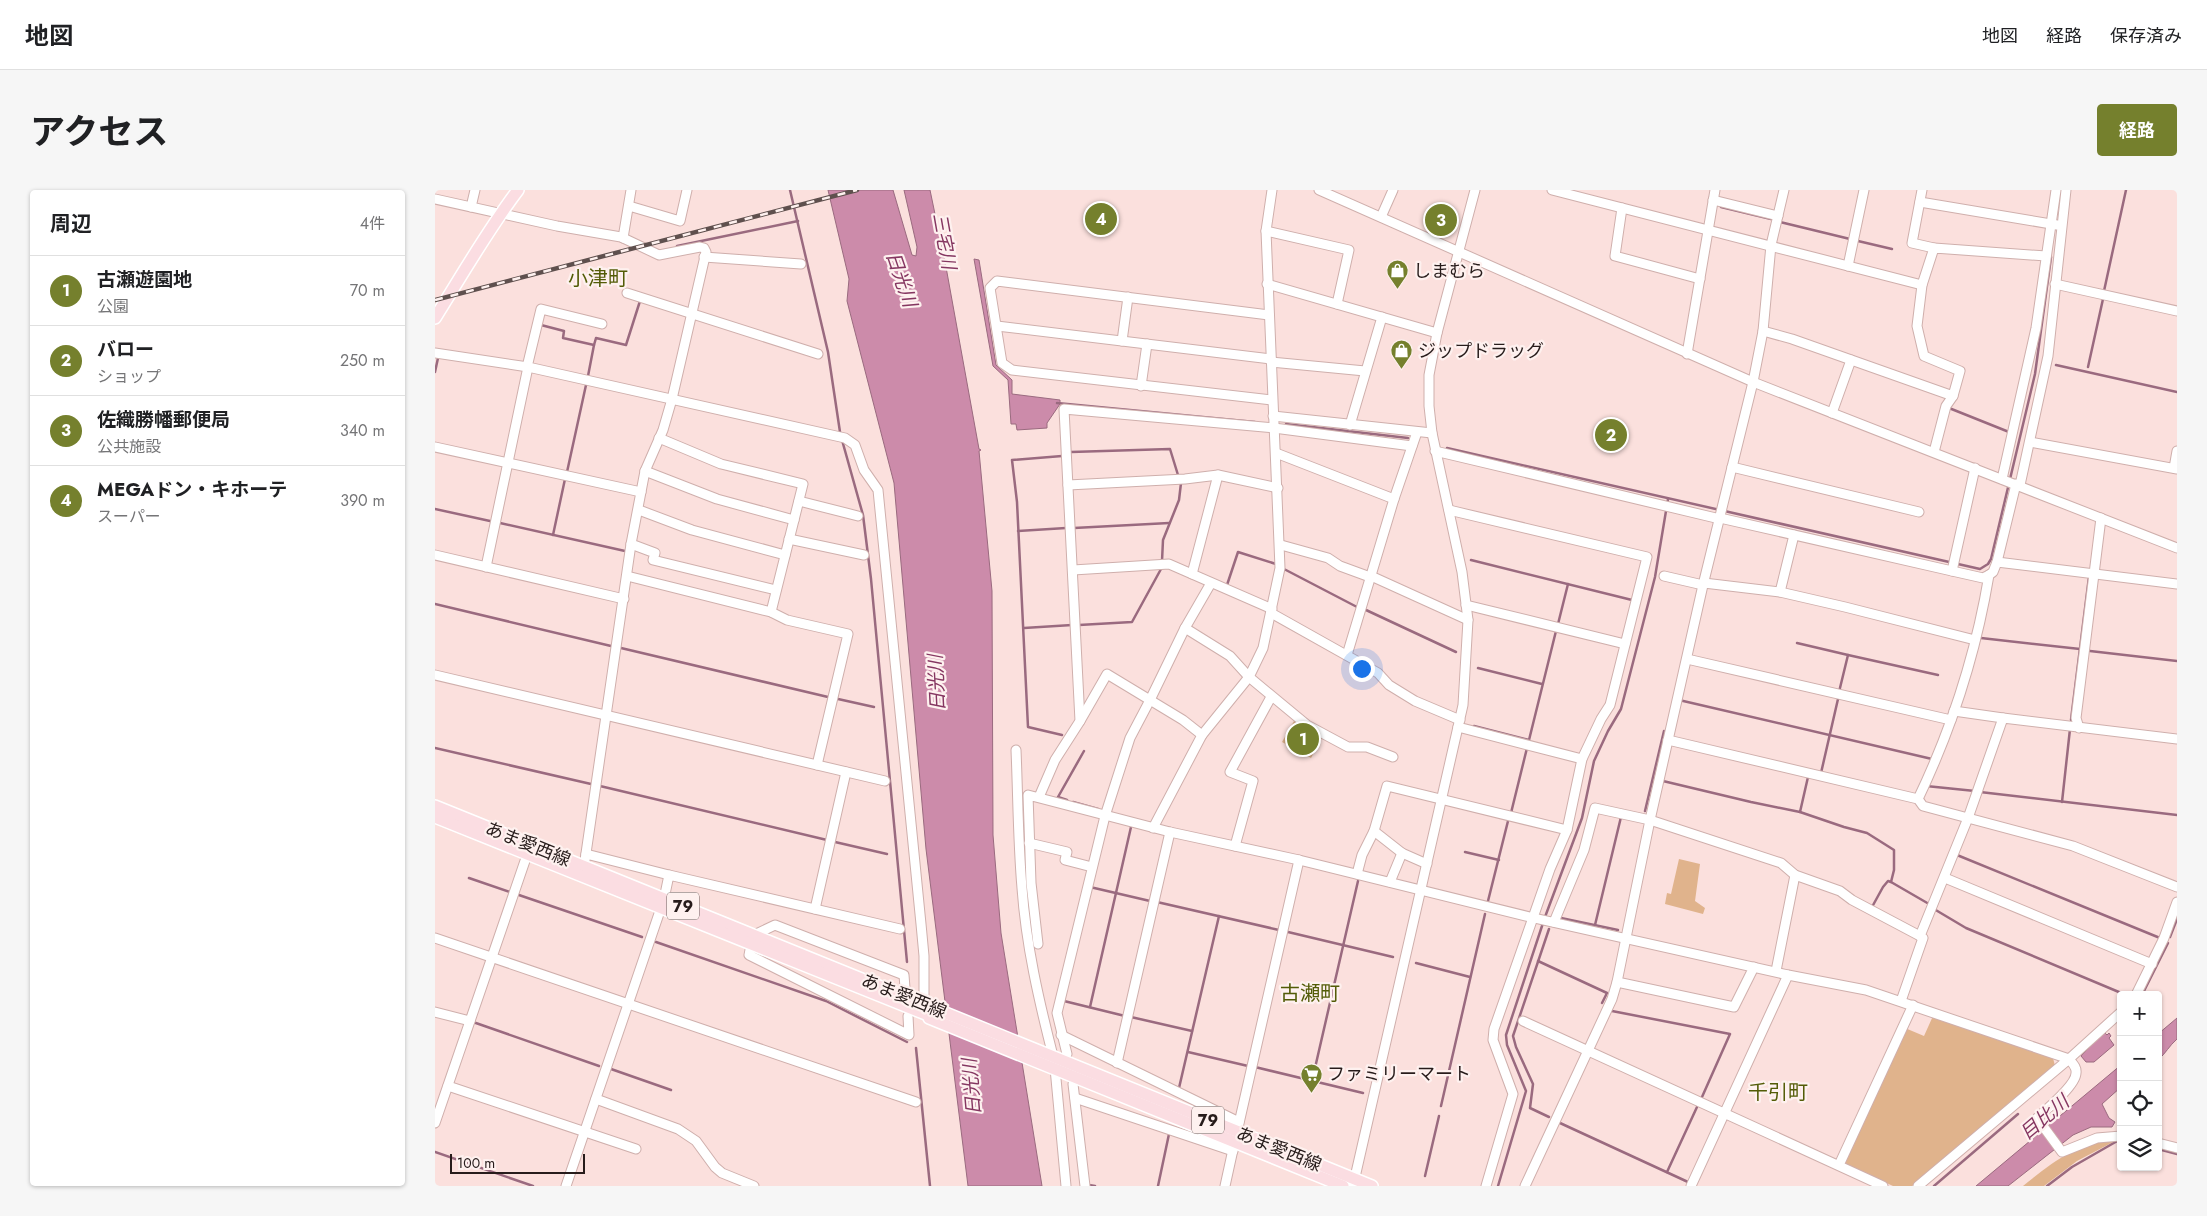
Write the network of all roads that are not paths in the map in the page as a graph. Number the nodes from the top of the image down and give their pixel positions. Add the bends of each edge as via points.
1 (475, 190) edge
2 (518, 190) edge
3 (631, 190) edge
4 (687, 190) edge
5 (1272, 190) edge
6 (1319, 190) edge
7 (1393, 190) edge
8 (1475, 190) edge
9 (1552, 190) edge
10 (1715, 190) edge
11 (1784, 190) edge
12 (1864, 190) edge
13 (1922, 190) edge
14 (2056, 190) edge
15 (2067, 190) edge
16 (435, 199) edge
17 (1713, 200) junction
18 (1920, 202) junction
19 (629, 206) junction
20 (471, 207) junction
21 (1623, 208) junction
22 (500, 213) junction
23 (1777, 216) junction
24 (1381, 218) junction
25 (2051, 224) junction
26 (2062, 226) junction
27 (1709, 230) junction
28 (1265, 231) junction
29 (623, 238) junction
30 (1771, 245) junction
31 (1934, 248) junction
32 (1459, 252) junction
33 (2046, 256) junction
34 (704, 257) junction
35 (801, 264) dead end
36 (1848, 266) junction
37 (1700, 279) junction
38 (1267, 284) junction
39 (2055, 284) junction
40 (1922, 285) junction
41 (627, 293) dead end
42 (1128, 297) junction
43 (1337, 304) junction
44 (2177, 311) edge
45 (691, 314) junction
46 (1269, 315) junction
47 (1382, 317) junction
48 (435, 318) edge
49 (602, 324) dead end
50 (997, 326) junction
51 (1763, 331) junction
52 (1437, 333) junction
53 (1122, 341) junction
54 (1147, 344) junction
55 (435, 352) edge
56 (818, 354) dead end
57 (1687, 354) junction
58 (1851, 360) junction
59 (1271, 361) junction
60 (527, 367) junction
61 (1365, 372) junction
62 (1753, 382) junction
63 (1141, 386) junction
64 (1953, 396) junction
65 (672, 399) junction
66 (1272, 400) junction
67 (1832, 413) junction
68 (1273, 416) junction
69 (1350, 425) junction
70 (1274, 428) junction
71 (1417, 432) junction
72 (1432, 433) junction
73 (659, 438) junction
74 (2030, 442) junction
75 (1412, 446) junction
76 (435, 447) edge
77 (1435, 451) junction
78 (2177, 451) edge
79 (1934, 452) junction
80 (1276, 453) junction
81 (509, 463) junction
82 (1732, 467) junction
83 (1975, 468) junction
84 (2175, 469) edge
85 (645, 471) junction
86 (1218, 475) junction
87 (2012, 482) junction
88 (1068, 485) junction
89 (1278, 488) junction
90 (641, 492) junction
91 (1394, 499) junction
92 (799, 501) junction
93 (639, 510) junction
94 (1449, 510) junction
95 (1919, 512) dead end
96 (858, 516) dead end
97 (1720, 518) junction
98 (2101, 518) junction
99 (794, 520) junction
100 (1794, 535) junction
101 (789, 539) junction
102 (631, 544) junction
103 (1281, 546) junction
104 (2177, 548) edge
105 (435, 555) edge
106 (785, 555) junction
107 (864, 555) dead end
108 (1997, 562) junction
109 (486, 567) junction
110 (1953, 567) junction
111 (1073, 570) junction
112 (2095, 572) junction
113 (1192, 574) junction
114 (1989, 575) junction
115 (627, 576) junction
116 (1371, 576) junction
117 (1664, 576) dead end
118 (1211, 583) junction
119 (1704, 584) junction
120 (2177, 584) edge
121 (776, 590) junction
122 (1780, 592) junction
123 (624, 599) junction
124 (1466, 605) junction
125 (1271, 611) junction
126 (771, 612) junction
127 (1468, 620) junction
128 (1185, 628) junction
129 (1975, 640) junction
130 (1625, 644) junction
131 (1347, 655) junction
132 (1687, 659) junction
133 (435, 675) edge
134 (1249, 677) junction
135 (1271, 697) junction
136 (1151, 700) junction
137 (607, 716) junction
138 (1953, 716) junction
139 (2003, 718) junction
140 (1080, 721) junction
141 (1459, 724) junction
142 (2079, 728) junction
143 (1201, 735) junction
144 (2177, 739) edge
145 (1668, 740) junction
146 (1015, 750) dead end
147 (1393, 757) dead end
148 (1583, 759) junction
149 (817, 766) junction
150 (846, 772) junction
151 (885, 781) dead end
152 (1039, 797) junction
153 (1918, 799) junction
154 (1441, 800) junction
155 (435, 806) edge
156 (1105, 816) junction
157 (435, 817) edge
158 (1968, 818) junction
159 (1650, 820) junction
160 (1153, 828) junction
161 (1567, 830) junction
162 (1374, 831) junction
163 (1170, 832) junction
164 (1029, 843) junction
165 (1235, 846) junction
166 (586, 854) junction
167 (1402, 854) junction
168 (527, 855) junction
169 (1299, 860) junction
170 (1427, 864) junction
171 (584, 867) junction
172 (1092, 867) junction
173 (1357, 874) junction
174 (1795, 875) junction
175 (669, 876) junction
176 (1945, 878) junction
177 (1390, 882) junction
178 (2177, 887) edge
179 (1421, 890) junction
180 (2177, 902) edge
181 (662, 903) junction
182 (815, 909) junction
183 (1536, 918) junction
184 (1552, 922) junction
185 (900, 929) dead end
186 (1920, 936) junction
187 (435, 938) edge
188 (1627, 939) junction
189 (753, 940) junction
190 (1038, 944) dead end
191 (492, 958) junction
192 (2152, 964) junction
193 (1754, 967) junction
194 (1776, 971) junction
195 (1788, 975) junction
196 (1617, 982) junction
197 (905, 988) dead end
198 (2138, 991) edge
199 (1901, 1001) junction
200 (628, 1003) junction
201 (1913, 1005) junction
202 (928, 1010) junction
203 (435, 1012) edge
204 (907, 1016) dead end
205 (2117, 1016) edge
206 (470, 1021) junction
207 (1523, 1021) dead end
208 (1061, 1035) junction
209 (1587, 1050) junction
210 (1067, 1054) dead end
211 (2069, 1059) junction
212 (1049, 1060) junction
213 (1117, 1063) junction
214 (1073, 1084) dead end
215 (448, 1086) junction
216 (1075, 1098) junction
217 (596, 1099) junction
218 (439, 1102) edge
219 (916, 1102) dead end
220 (1725, 1114) junction
221 (435, 1123) edge
222 (585, 1131) junction
223 (2117, 1136) edge
224 (1236, 1137) junction
225 (2162, 1145) edge
226 (2177, 1148) edge
227 (636, 1149) dead end
228 (1839, 1165) junction
229 (1354, 1183) edge
230 (566, 1186) edge
231 (754, 1186) edge
232 (1066, 1186) edge
233 (1085, 1186) edge
234 (1225, 1186) edge
235 (1343, 1186) edge
236 (1372, 1186) edge
237 (1486, 1186) edge
238 (1525, 1186) edge
239 (1691, 1186) edge
240 (1883, 1186) edge
241 (1918, 1186) edge

1 - 20 street
2 - 22 main road
3 - 19 street
4 - 19 street via 680,221
5 - 28 street
6 - 24 street
7 - 24 street
8 - 32 street
9 - 21 street
10 - 17 street
11 - 23 street
12 - 36 street
13 - 18 street
14 - 25 street
15 - 26 street
16 - 20 street
17 - 23 street
17 - 27 street
18 - 25 street
18 - 31 street via 1912,243
19 - 29 street
20 - 22 street
21 - 27 street
21 - 37 street via 1615,256
22 - 29 street
22 - 48 main road
23 - 30 street
24 - 32 street
25 - 26 street
25 - 33 street
26 - 39 street
27 - 30 street
27 - 37 street
28 - 38 street
28 - 43 street via 1349,250
29 - 34 street via 659,255 700,247 704,248
30 - 36 street
30 - 51 street
31 - 33 street
31 - 40 street
32 - 52 street
32 - 57 street
33 - 87 street
34 - 35 street
34 - 45 street
36 - 40 street
37 - 57 street
38 - 43 street
38 - 46 street
39 - 44 street
39 - 74 street via 2048,356
40 - 64 street via 1917,326 1924,356 1960,371
41 - 45 street
42 - 46 street
42 - 50 street via 997,281 990,288
42 - 53 street
43 - 47 street
45 - 56 street
45 - 65 street
46 - 59 street
47 - 52 street
47 - 61 street
49 - 60 street via 541,308
50 - 53 street
50 - 63 street via 1002,363 1012,370
51 - 58 street
51 - 62 street
52 - 72 street via 1429,375
53 - 54 street
54 - 59 street
54 - 63 street
55 - 60 street
57 - 62 street
58 - 64 street
58 - 67 street
59 - 61 street
59 - 66 street
60 - 65 street
60 - 81 street
61 - 69 street
62 - 67 street
62 - 82 street
63 - 66 street
64 - 79 street via 1946,406
65 - 73 street
65 - 202 street via 845,438 855,445 864,470 878,490
66 - 68 street
67 - 79 street
68 - 69 street
68 - 70 street
69 - 71 street
70 - 75 street
70 - 80 street
70 - 88 street via 1064,409
71 - 72 street
71 - 75 street
72 - 77 street
73 - 85 street
73 - 92 street via 721,464 803,484
74 - 84 street
74 - 87 street
75 - 91 street
76 - 81 street
77 - 94 street
77 - 97 street
78 - 84 street
79 - 83 street
80 - 89 street
80 - 91 street
81 - 90 street
81 - 109 street
82 - 95 street
82 - 97 street
83 - 87 street
83 - 110 street
85 - 90 street
85 - 99 street via 717,499
86 - 88 street
86 - 89 street
86 - 113 street
87 - 98 street
87 - 108 street
88 - 111 street
89 - 103 street
90 - 93 street
91 - 116 street
92 - 96 street
92 - 99 street
93 - 102 street
93 - 106 street via 692,530
94 - 124 street
94 - 130 street via 1647,557
97 - 100 street
97 - 119 street
98 - 104 street
98 - 112 street
99 - 101 street
100 - 110 street
100 - 122 street
101 - 106 street
101 - 107 street
102 - 115 street
102 - 121 street via 655,553 653,560
103 - 116 street via 1328,558 1340,566
103 - 125 street via 1281,568
105 - 109 street
106 - 121 street
108 - 112 street
108 - 114 street
109 - 123 street
110 - 114 street via 1983,578
111 - 113 street via 1169,564
111 - 140 street
112 - 120 street
112 - 142 street via 2076,718
113 - 118 street
114 - 129 street
115 - 123 street
115 - 126 street
116 - 127 street
116 - 131 street
117 - 119 street
118 - 125 street
118 - 128 street
119 - 122 street
119 - 132 street
121 - 126 street
122 - 129 street
123 - 137 street
124 - 127 street
124 - 130 street
125 - 131 street
125 - 134 street via 1263,648
126 - 149 street via 787,620 848,634
127 - 141 street via 1466,674
128 - 134 street via 1230,656
128 - 136 street
129 - 138 street
130 - 148 street via 1610,705
131 - 141 street via 1378,673 1389,685
132 - 138 street
132 - 145 street
133 - 137 street
134 - 135 street
134 - 143 street
135 - 147 street via 1307,725 1348,747 1367,747
135 - 165 street via 1230,772 1253,781
136 - 140 street via 1107,674
136 - 143 street
136 - 156 street via 1129,738
137 - 149 street
137 - 166 street
138 - 139 street
138 - 153 street
139 - 142 street
139 - 158 street
140 - 152 street via 1055,760
141 - 148 street
141 - 154 street
142 - 144 street
143 - 160 street
145 - 153 street
145 - 159 street
146 - 212 street via 1022,888
148 - 161 street
149 - 150 street
150 - 151 street
150 - 182 street
152 - 156 street
152 - 164 street via 1028,795
153 - 158 street via 1923,806
154 - 161 street
154 - 162 street via 1387,786
154 - 170 street
155 - 171 main road, あま愛西線 / 79
156 - 160 street
156 - 172 street
157 - 168 main road, あま愛西線 / 79
158 - 176 street
158 - 178 street via 2073,846
159 - 174 street via 1781,863
159 - 184 street via 1595,808 1584,850
159 - 188 street
160 - 163 street
161 - 183 street
162 - 167 street
162 - 173 street via 1361,855
163 - 165 street
163 - 213 street
164 - 172 street via 1067,852 1065,860
164 - 190 street
165 - 169 street
166 - 171 street
166 - 175 street
167 - 170 street
167 - 177 street
168 - 181 main road, あま愛西線 / 79
168 - 191 street
169 - 173 street
169 - 224 street
170 - 179 street
171 - 181 main road, あま愛西線 / 79
172 - 208 street via 1057,1013
173 - 177 street
174 - 186 street via 1839,890
174 - 194 street
175 - 181 street
175 - 182 street
176 - 186 street
176 - 192 street
177 - 179 street
179 - 183 street
179 - 229 street
180 - 192 street
181 - 189 main road, あま愛西線 / 79
181 - 200 street
182 - 185 street
183 - 184 street
183 - 237 street via 1494,1029 1493,1040 1513,1094
184 - 188 street
186 - 199 street via 1923,938
187 - 191 street
188 - 193 street
188 - 196 street
189 - 197 street via 775,925 904,975
189 - 202 main road, あま愛西線 / 79 via 928,1015
189 - 204 street via 749,955 909,1035
191 - 200 street
191 - 206 street
192 - 198 street
193 - 194 street
193 - 196 street via 1734,1007
194 - 195 street
195 - 199 street via 1866,990
195 - 220 street
196 - 209 street
199 - 201 street
200 - 217 street
200 - 219 street
201 - 211 street
201 - 228 street
202 - 212 main road, あま愛西線 / 79
203 - 206 street
205 - 211 street
206 - 215 street
207 - 209 street
208 - 210 street
208 - 213 street
209 - 220 street
209 - 238 street
211 - 223 street via 2077,1074 2074,1080 2037,1118 2062,1152 2097,1138
211 - 241 street
212 - 224 main road, あま愛西線 / 79
212 - 232 street
213 - 224 street
214 - 216 street
215 - 218 street
215 - 222 street
216 - 224 street
216 - 233 street
217 - 222 street
217 - 231 street via 688,1134 697,1141 715,1168
218 - 221 street
220 - 228 street
220 - 239 street
222 - 227 street
222 - 230 street
224 - 229 main road, あま愛西線 / 79
224 - 234 street
224 - 235 main road, あま愛西線 / 79
225 - 226 street
228 - 240 street
229 - 236 main road, あま愛西線 / 79

